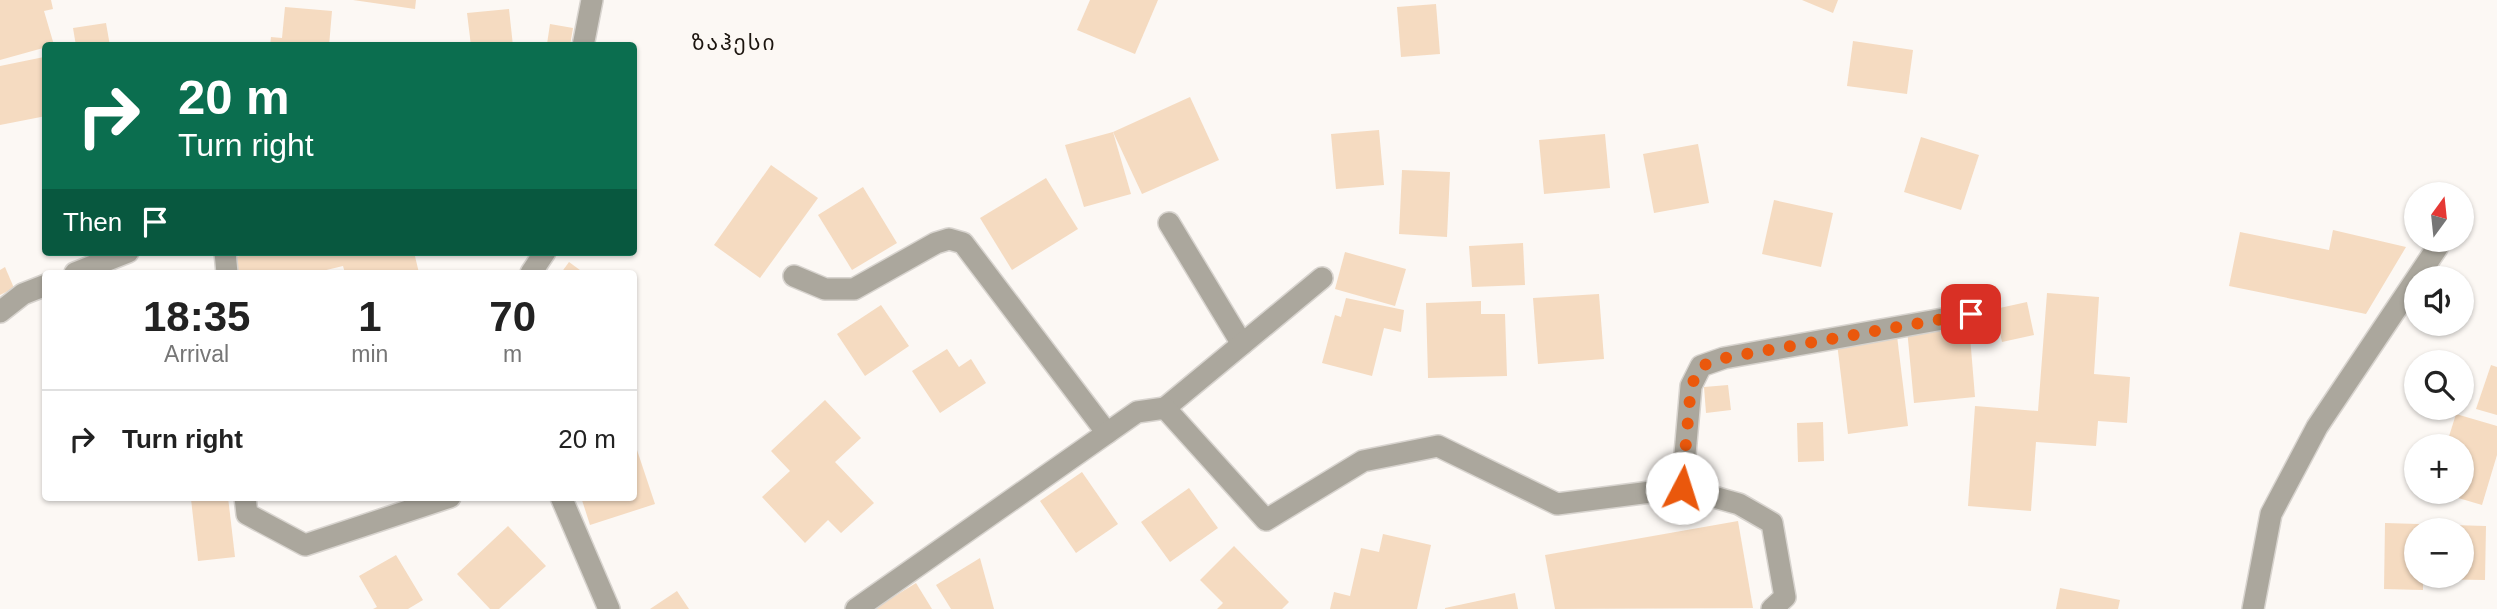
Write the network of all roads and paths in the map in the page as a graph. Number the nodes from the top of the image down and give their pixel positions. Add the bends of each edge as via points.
1 (592, 0) edge
2 (584, 42) edge
3 (1169, 223) dead end
4 (2434, 252) edge
5 (118, 256) edge
6 (83, 270) edge
7 (794, 276) dead end
8 (1322, 278) dead end
9 (42, 287) edge
10 (0, 312) edge
11 (1971, 314) dead end
12 (1242, 344) junction
13 (1165, 408) junction
14 (1107, 433) junction
15 (1682, 488) junction
16 (245, 501) edge
17 (438, 501) edge
18 (563, 501) edge
19 (609, 609) edge
20 (856, 609) edge
21 (1772, 609) edge
22 (2253, 609) edge

1 - 2 street
3 - 12 street
4 - 22 street via 2317,427 2271,514
5 - 6 street
7 - 14 street via 825,289 854,289 936,243 949,239 962,243
8 - 12 street
9 - 10 street
11 - 15 street via 1724,358 1701,366 1691,386
12 - 13 street
13 - 14 street via 1137,412
13 - 15 street via 1266,520 1363,461 1438,446 1557,503
14 - 20 street
15 - 21 street via 1739,504 1772,523 1785,597
16 - 17 street via 247,514 305,545
18 - 19 street

